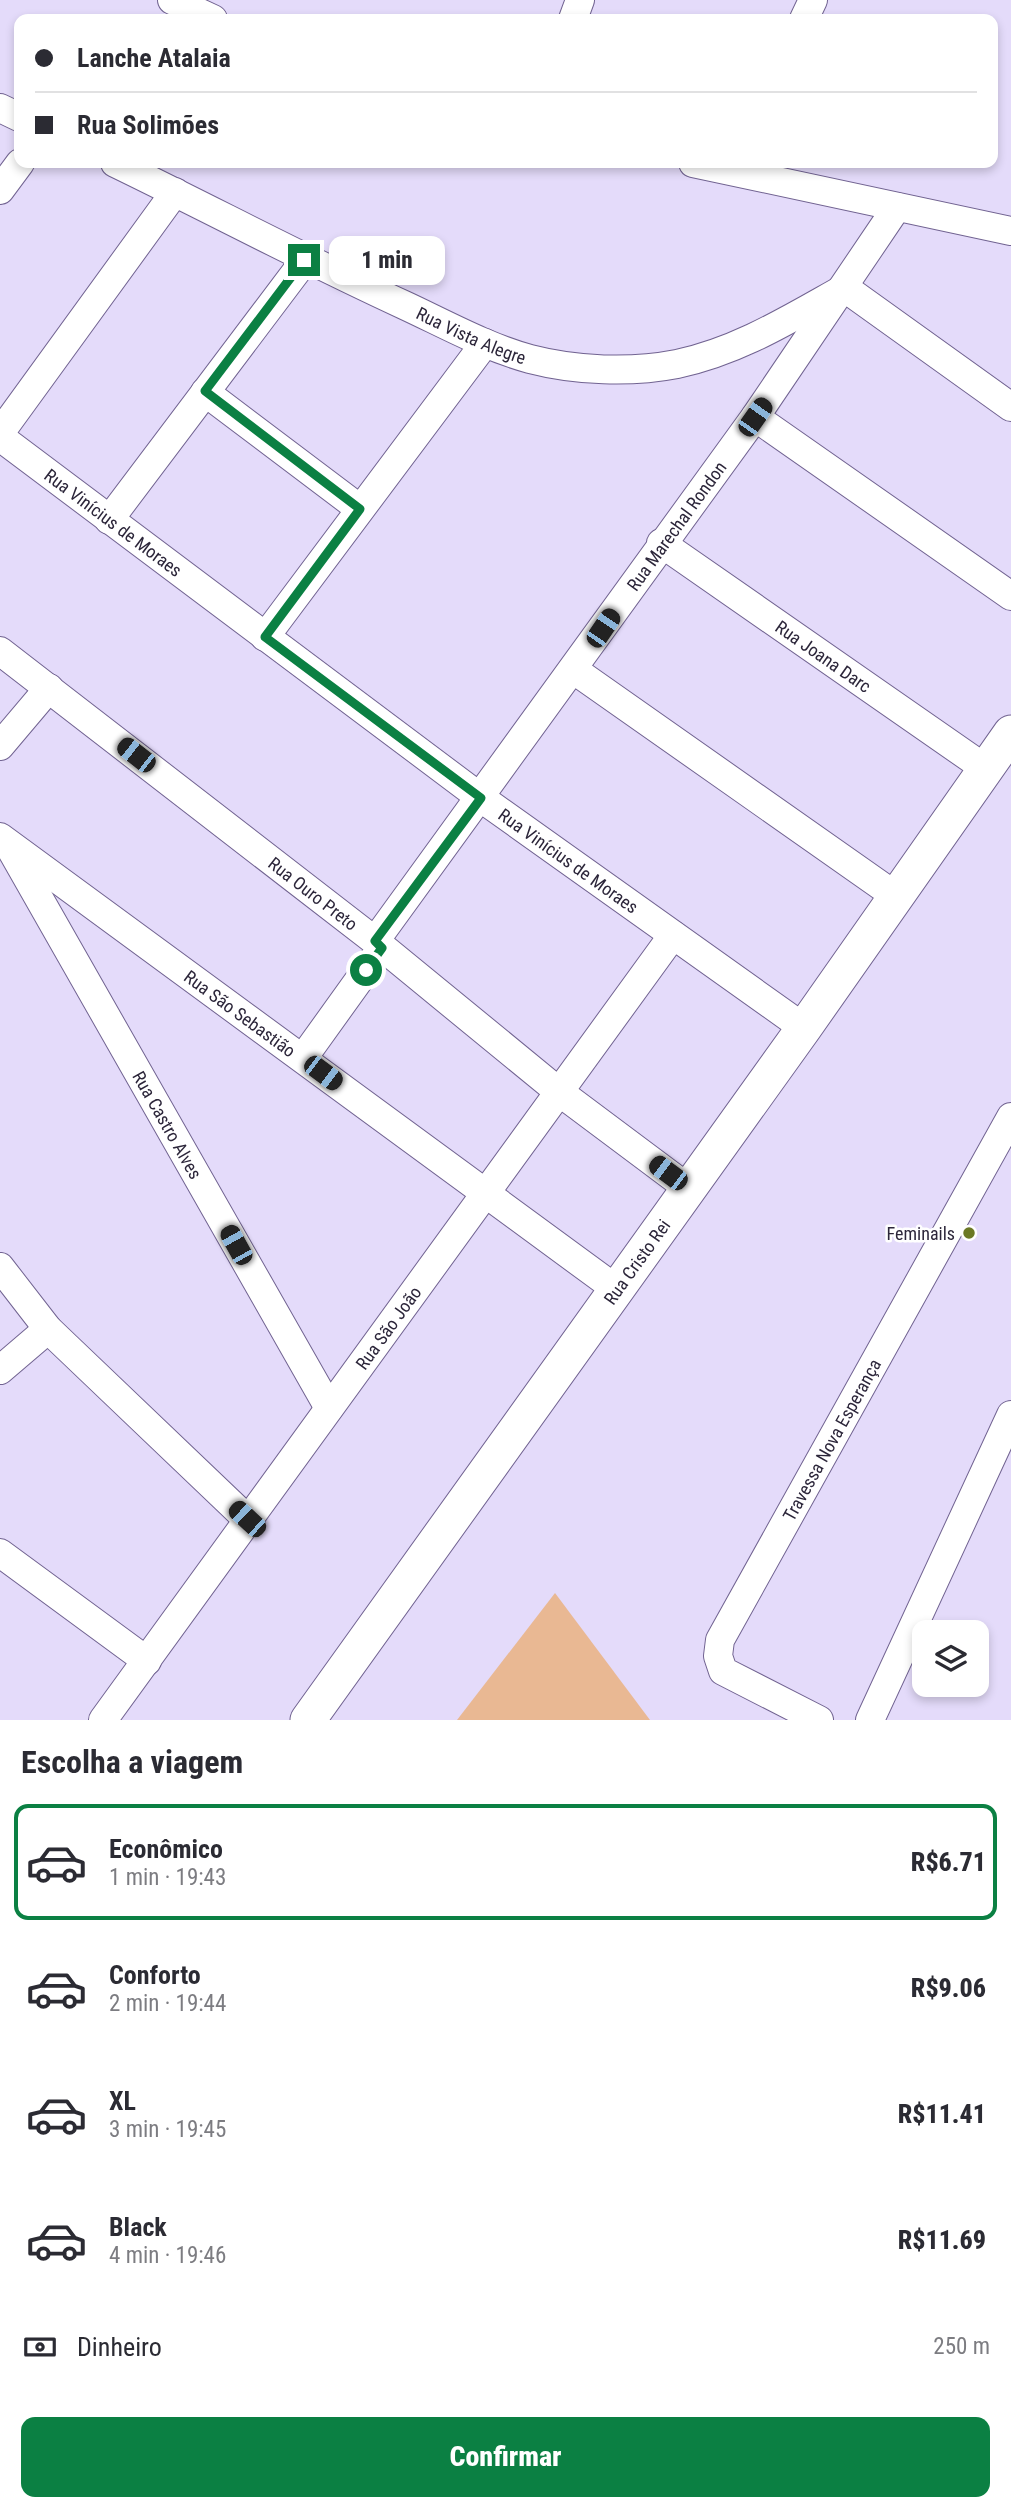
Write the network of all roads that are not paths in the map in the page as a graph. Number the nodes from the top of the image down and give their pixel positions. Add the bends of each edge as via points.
1 (172, 0) edge
2 (202, 14) edge
3 (16, 168) edge
4 (125, 168) edge
5 (738, 168) edge
6 (0, 190) edge
7 (175, 192) junction
8 (897, 207) junction
9 (1011, 231) edge
10 (304, 260) junction
11 (845, 288) junction
12 (485, 343) junction
13 (205, 391) junction
14 (1011, 407) edge
15 (755, 417) junction
16 (0, 435) edge
17 (360, 509) junction
18 (109, 520) junction
19 (661, 543) junction
20 (1011, 596) edge
21 (265, 637) junction
22 (0, 651) edge
23 (574, 670) junction
24 (49, 688) junction
25 (1011, 733) edge
26 (0, 746) edge
27 (986, 769) junction
28 (481, 798) junction
29 (3, 840) edge
30 (897, 897) junction
31 (673, 935) junction
32 (379, 944) junction
33 (804, 1028) junction
34 (303, 1058) junction
35 (558, 1091) junction
36 (1011, 1117) edge
37 (690, 1189) junction
38 (483, 1193) junction
39 (0, 1267) edge
40 (616, 1289) junction
41 (48, 1329) junction
42 (0, 1370) edge
43 (328, 1408) junction
44 (1011, 1415) edge
45 (247, 1519) junction
46 (0, 1552) edge
47 (147, 1661) junction
48 (103, 1720) edge
49 (307, 1720) edge
50 (819, 1720) edge
51 (870, 1720) edge

1 - 2 street
3 - 6 street
4 - 7 street, Rua Vista Alegre
5 - 8 street
7 - 10 street, Rua Vista Alegre
7 - 16 street
8 - 9 street
8 - 11 street, Rua Marechal Rondon
10 - 12 street, Rua Vista Alegre
10 - 13 street
11 - 12 street, Rua Vista Alegre via 722,352 676,364 627,369 574,367 530,359
11 - 14 street
11 - 15 street, Rua Marechal Rondon
12 - 17 street
13 - 17 street
13 - 18 street
15 - 19 street, Rua Marechal Rondon
15 - 20 street
16 - 18 street, Rua Vinícius de Moraes
17 - 21 street
18 - 21 street, Rua Vinícius de Moraes
19 - 23 street, Rua Marechal Rondon
19 - 27 street, Rua Joana Darc
21 - 28 street, Rua Vinícius de Moraes
22 - 24 street, Rua Ouro Preto
23 - 28 street, Rua Marechal Rondon
23 - 30 street
24 - 26 street
24 - 32 street, Rua Ouro Preto
25 - 27 street, Rua Cristo Rei
27 - 30 street, Rua Cristo Rei
28 - 31 street, Rua Vinícius de Moraes
28 - 32 street, Rua Marechal Rondon
29 - 34 street, Rua São Sebastião
29 - 43 street, Rua Castro Alves
30 - 33 street, Rua Cristo Rei
31 - 33 street, Rua Vinícius de Moraes
31 - 35 street, Rua São João
32 - 34 street, Rua Marechal Rondon
32 - 35 street, Rua Ouro Preto
33 - 37 street, Rua Cristo Rei
34 - 38 street, Rua São Sebastião
35 - 37 street, Rua Ouro Preto
35 - 38 street, Rua São João
36 - 50 street, Travessa Nova Esperança via 720,1640 718,1656 723,1671
37 - 40 street, Rua Cristo Rei
38 - 40 street, Rua São Sebastião
38 - 43 street, Rua São João
39 - 41 street
40 - 49 street, Rua Cristo Rei
41 - 42 street
41 - 45 street
43 - 45 street, Rua São João
44 - 51 street
45 - 47 street, Rua São João
46 - 47 street
47 - 48 street, Rua São João

